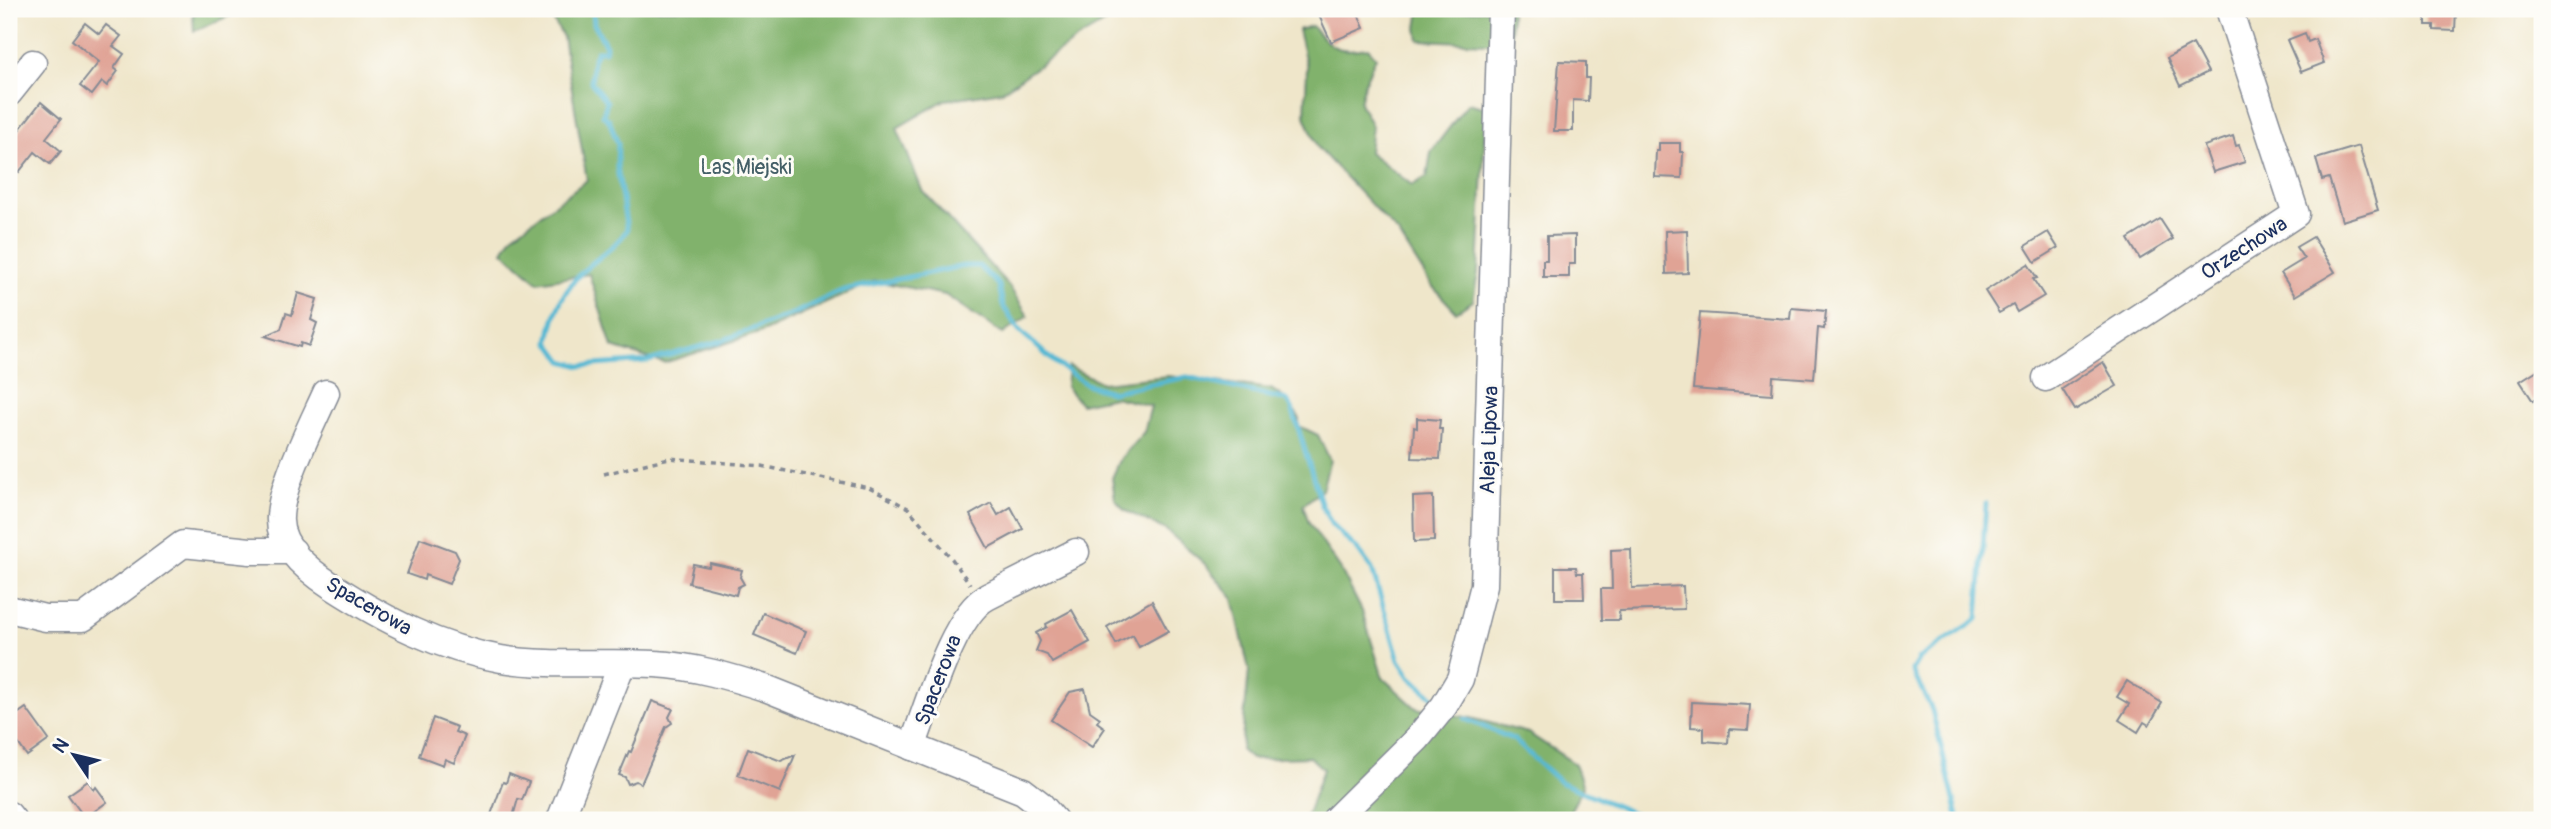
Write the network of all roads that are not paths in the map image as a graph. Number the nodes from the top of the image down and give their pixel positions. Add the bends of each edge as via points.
1 (1502, 9) edge
2 (2229, 9) edge
3 (33, 63) dead end
4 (9, 93) edge
5 (2046, 378) dead end
6 (326, 393) dead end
7 (293, 551) junction
8 (1076, 552) dead end
9 (9, 609) edge
10 (622, 664) junction
11 (912, 747) junction
12 (9, 815) edge
13 (13, 820) edge
14 (559, 820) edge
15 (1054, 820) edge
16 (1335, 820) edge

1 - 16 street, Aleja Lipowa via 1484,585 1460,679 1444,706
2 - 5 street, Orzechowa via 2297,214
3 - 4 street
6 - 7 street, Spacerowa via 279,518
7 - 9 street via 183,544 83,618 45,618
7 - 10 street, Spacerowa via 325,582 368,609 440,643 536,663
8 - 11 street, Spacerowa via 974,606 957,629
10 - 11 street, Spacerowa via 688,667 732,677
10 - 14 street
11 - 15 street, Spacerowa via 1023,791
12 - 13 street

